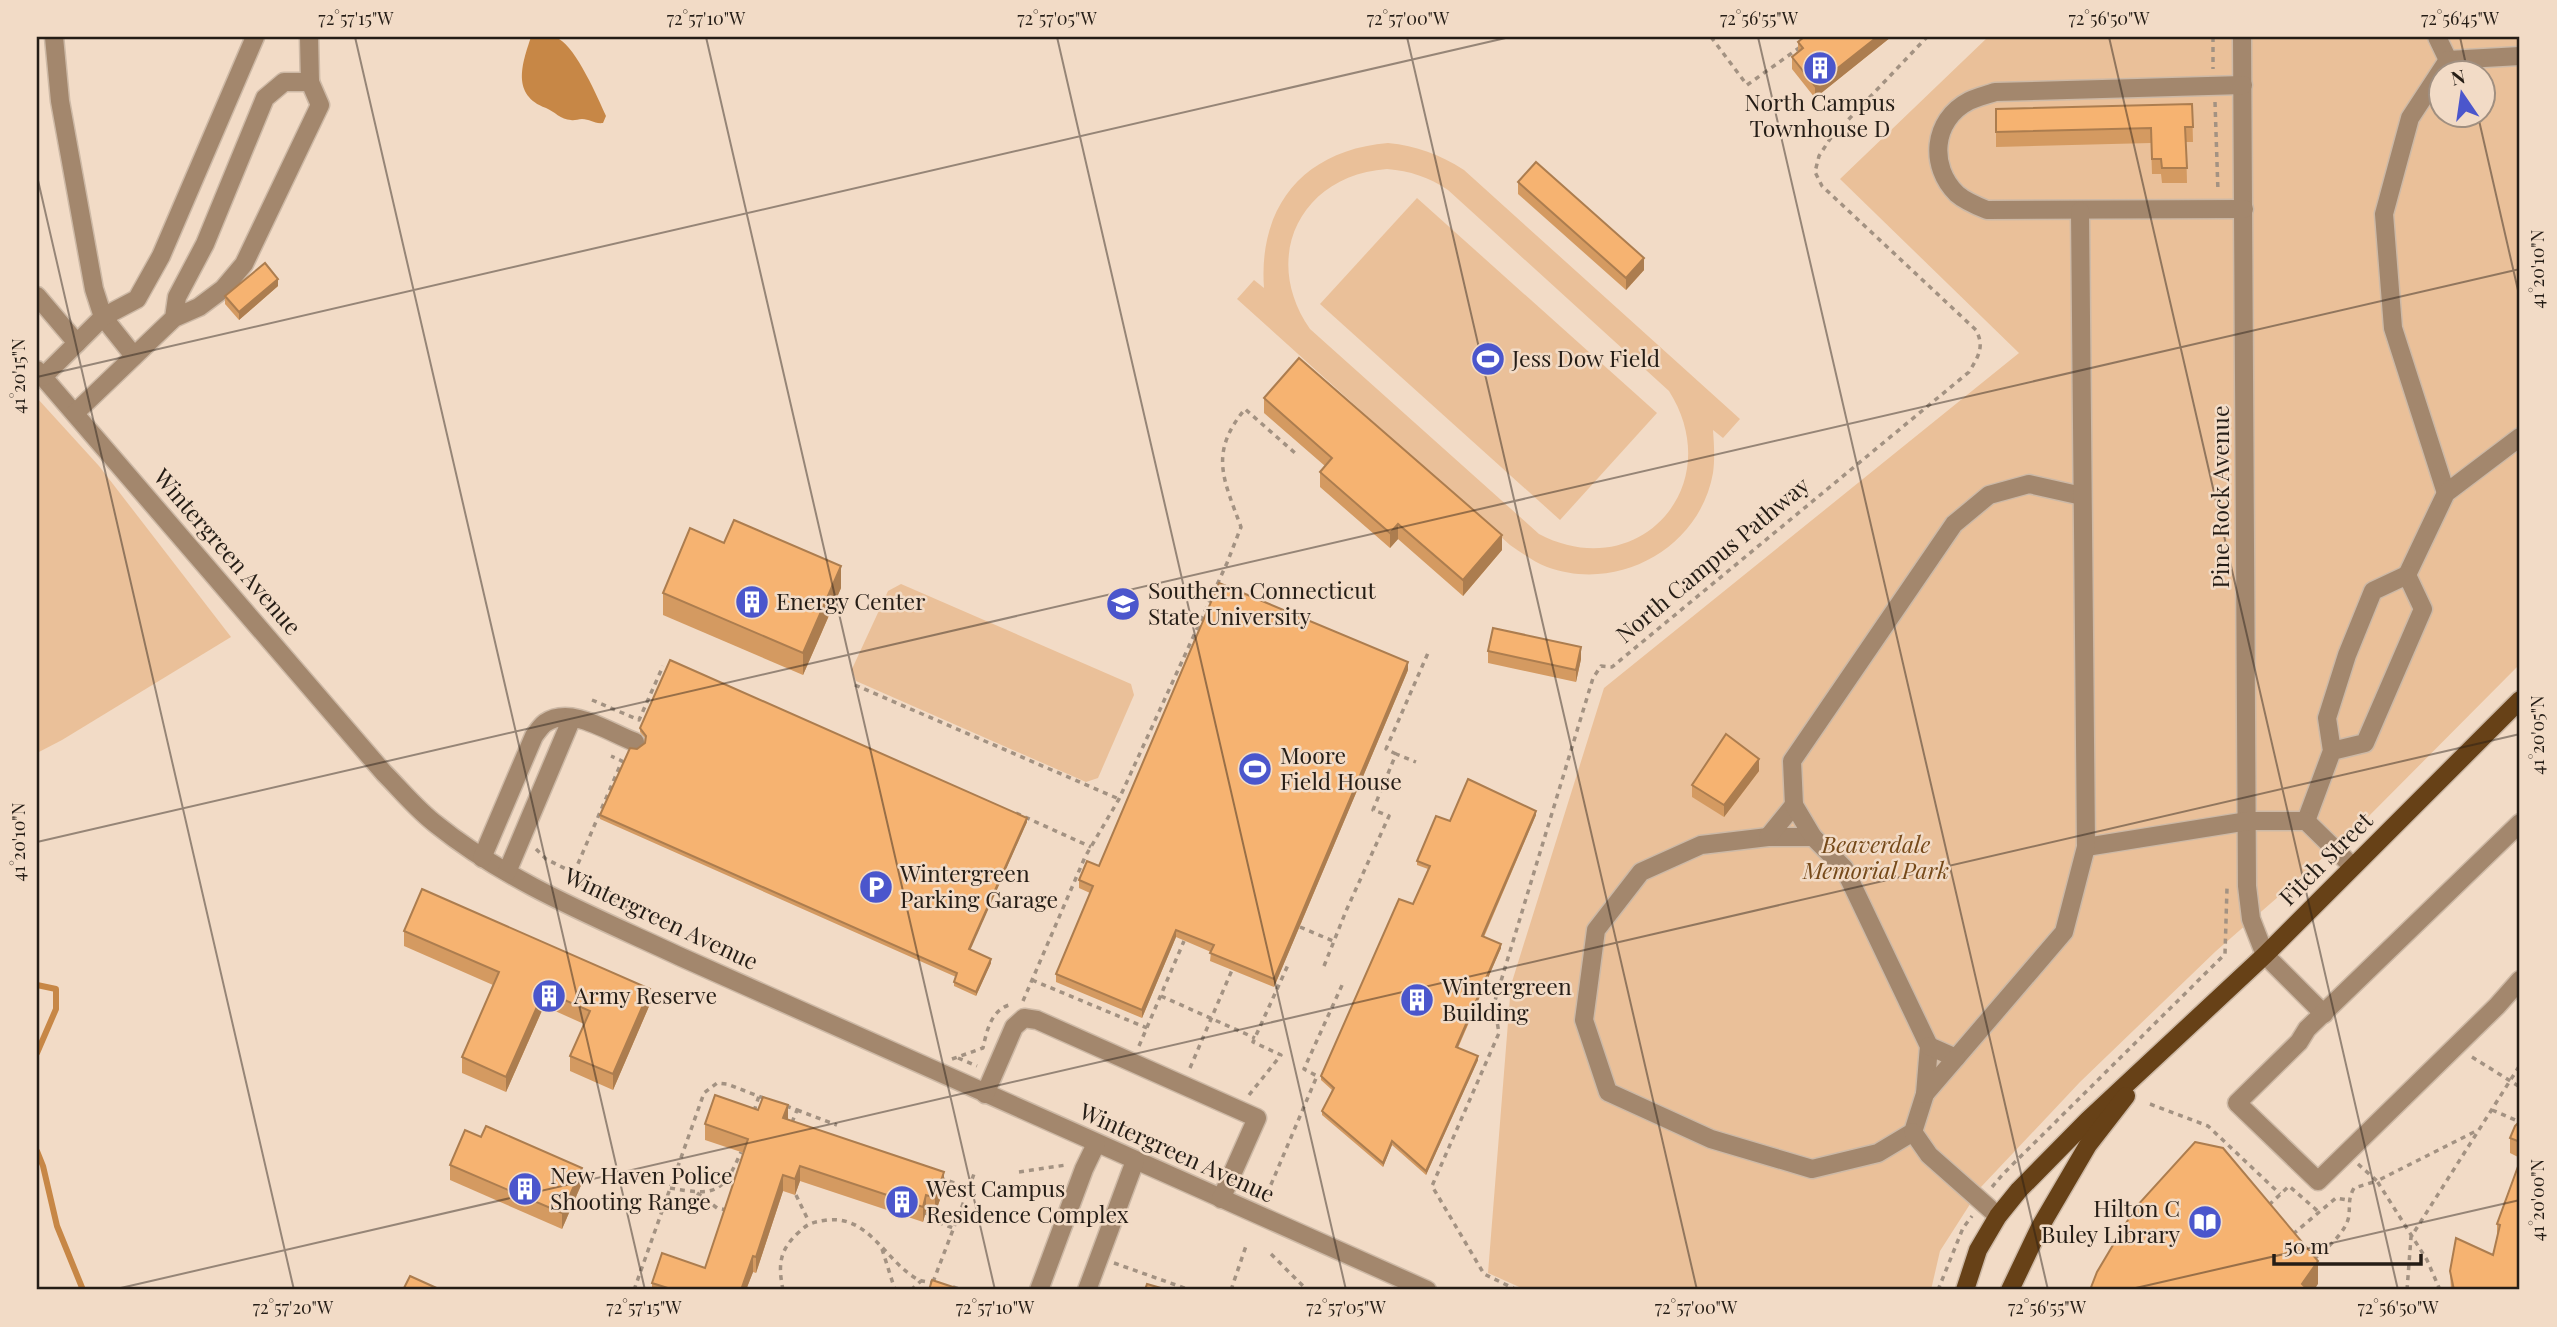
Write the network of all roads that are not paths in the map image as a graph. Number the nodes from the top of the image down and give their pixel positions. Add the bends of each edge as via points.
1 (54, 37) edge
2 (255, 37) edge
3 (309, 37) edge
4 (2242, 37) edge
5 (2437, 37) edge
6 (2520, 57) edge
7 (2448, 60) joint
8 (310, 82) junction
9 (2243, 85) junction
10 (2428, 91) edge
11 (2245, 209) junction
12 (2080, 211) junction
13 (37, 296) edge
14 (103, 317) junction
15 (174, 318) junction
16 (77, 344) junction
17 (134, 356) junction
18 (40, 373) edge
19 (75, 412) junction
20 (2520, 437) edge
21 (2446, 494) junction
22 (2082, 496) junction
23 (2407, 575) junction
24 (2520, 700) edge
25 (566, 717) junction
26 (635, 742) dead end
27 (2332, 751) junction
28 (1794, 805) junction
29 (2248, 821) junction
30 (2306, 821) junction
31 (2520, 823) edge
32 (1768, 836) junction
33 (1813, 837) junction
34 (2086, 847) junction
35 (482, 858) junction
36 (2352, 866) junction
37 (507, 872) junction
38 (2265, 955) junction
39 (2520, 980) edge
40 (2324, 1014) junction
41 (1929, 1046) junction
42 (2163, 1049) junction
43 (1956, 1058) junction
44 (985, 1094) junction
45 (1924, 1094) junction
46 (1913, 1132) junction
47 (1096, 1144) junction
48 (1135, 1161) junction
49 (1221, 1199) junction
50 (1998, 1216) junction
51 (1040, 1290) edge
52 (1087, 1290) edge
53 (1427, 1290) edge
54 (1965, 1290) edge
55 (2010, 1290) edge

1 - 14 street via 60,101
2 - 14 street via 161,256 137,299
3 - 8 street
4 - 9 street, Pine Rock Avenue
5 - 7 street
6 - 7 street
8 - 15 street via 284,82 265,97 205,244 177,297
8 - 15 street via 320,105 244,264 223,289
9 - 11 street, Pine Rock Avenue
9 - 12 street via 1995,92 1968,102 1946,120 1936,152 1944,177 1958,195 1987,211
10 - 21 street via 2410,118 2384,214 2393,328
11 - 12 street
11 - 29 street, Pine Rock Avenue
12 - 22 street
13 - 16 street
14 - 16 street
14 - 17 street
15 - 17 street
16 - 18 street
17 - 19 street
18 - 19 street, Wintergreen Avenue
19 - 35 street, Wintergreen Avenue via 384,772 435,824
20 - 21 street
21 - 23 street
22 - 28 street via 2029,484 1989,495 1954,524 1792,761
22 - 34 street
23 - 27 street via 2373,591 2327,718
23 - 27 street via 2423,609 2365,743
24 - 36 main road, Fitch Street
25 - 26 street
25 - 35 street via 544,723 534,736
25 - 37 street
27 - 30 street
28 - 32 street
28 - 33 street
29 - 30 street
29 - 34 street
29 - 38 street, Pine Rock Avenue via 2251,919
30 - 36 street
31 - 40 street
32 - 33 street
32 - 46 street via 1701,845 1642,872 1596,930 1584,1020 1608,1091 1711,1139 1812,1169 1878,1153
33 - 41 street via 1844,867
34 - 43 street via 2064,932
35 - 37 street, Wintergreen Avenue
36 - 38 main road, Fitch Street
37 - 44 street, Wintergreen Avenue via 659,947
38 - 40 street
38 - 42 main road, Fitch Street
39 - 40 street via 2318,1181 2237,1103
41 - 43 street
41 - 45 street
42 - 50 main road, Fitch Street
42 - 55 main road, Fitch Street via 2088,1144
43 - 45 street
44 - 47 street, Wintergreen Avenue
44 - 49 street via 1014,1027 1024,1018 1037,1020 1257,1118
45 - 46 street
46 - 50 street via 1928,1155
47 - 48 street, Wintergreen Avenue
47 - 51 street
48 - 49 street, Wintergreen Avenue
48 - 52 street
49 - 53 street, Wintergreen Avenue
50 - 54 main road, Fitch Street via 1978,1250

